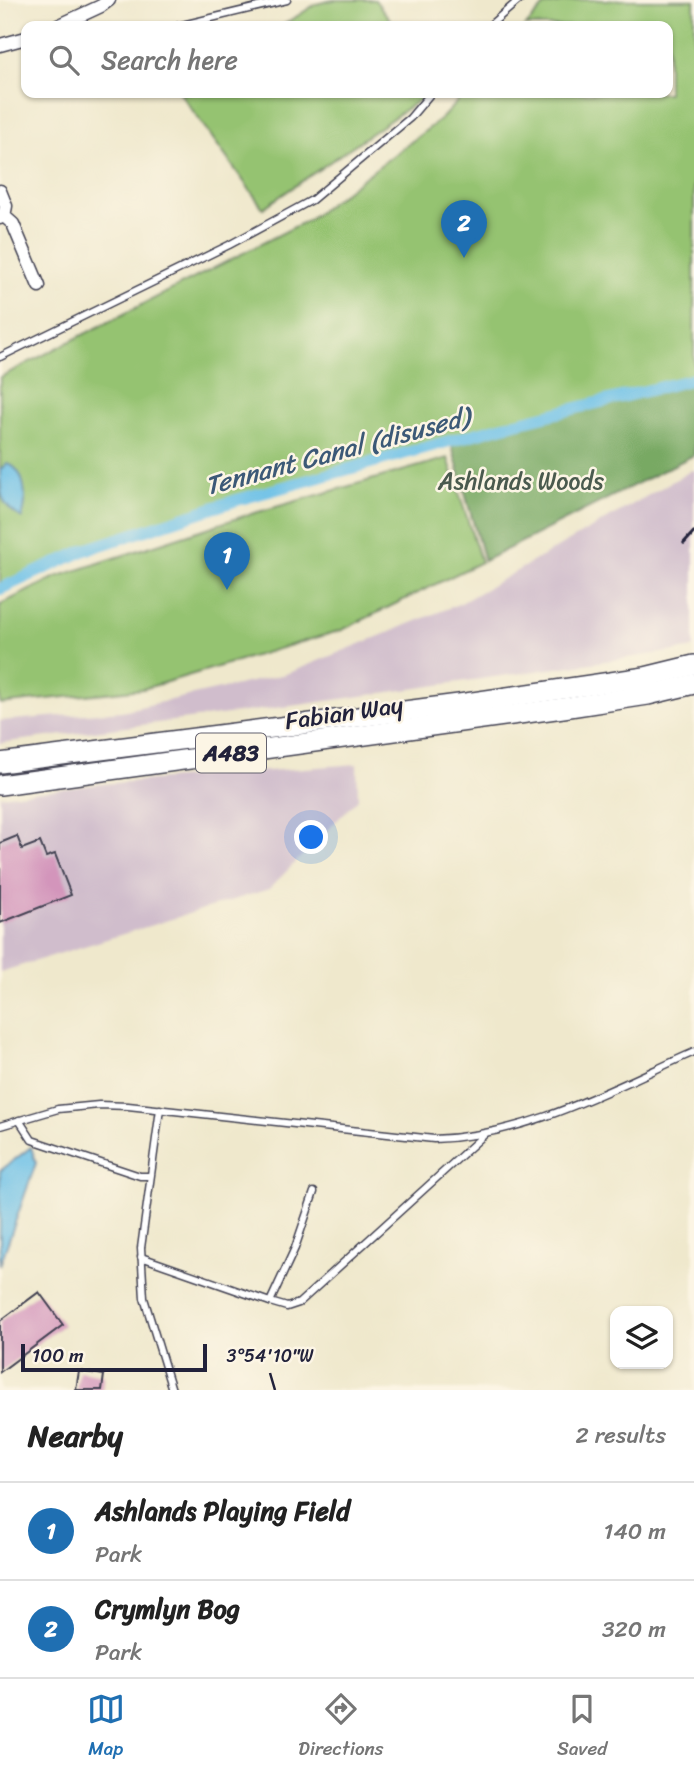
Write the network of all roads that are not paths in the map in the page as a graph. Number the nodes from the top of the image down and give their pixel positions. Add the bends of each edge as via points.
1 (109, 0) edge
2 (287, 0) edge
3 (519, 0) edge
4 (69, 21) edge
5 (199, 21) edge
6 (495, 21) edge
7 (21, 41) edge
8 (0, 45) edge
9 (427, 98) edge
10 (0, 191) edge
11 (2, 217) edge
12 (39, 286) dead end
13 (0, 357) edge
14 (694, 665) edge
15 (694, 684) edge
16 (461, 713) junction
17 (0, 763) edge
18 (0, 785) edge
19 (694, 1052) edge
20 (160, 1109) junction
21 (19, 1120) junction
22 (0, 1126) edge
23 (486, 1133) junction
24 (150, 1177) junction
25 (314, 1192) dead end
26 (141, 1257) junction
27 (270, 1302) junction
28 (172, 1390) edge

1 - 4 street
2 - 5 lane
3 - 6 lane
7 - 8 street
9 - 13 lane via 410,118 312,200
10 - 11 street via 6,206
11 - 12 street via 13,223
14 - 16 highway, Fabian Way / A483
15 - 16 highway, Fabian Way / A483 via 563,708
16 - 17 highway, Fabian Way / A483
16 - 18 highway, Fabian Way / A483
19 - 23 lane via 577,1104
20 - 21 lane via 99,1105 58,1109
20 - 23 lane via 434,1139
20 - 24 lane
21 - 22 lane
21 - 24 lane via 32,1139
23 - 27 lane via 299,1303 287,1307
24 - 26 lane
25 - 27 lane
26 - 27 lane
26 - 28 lane via 144,1298

